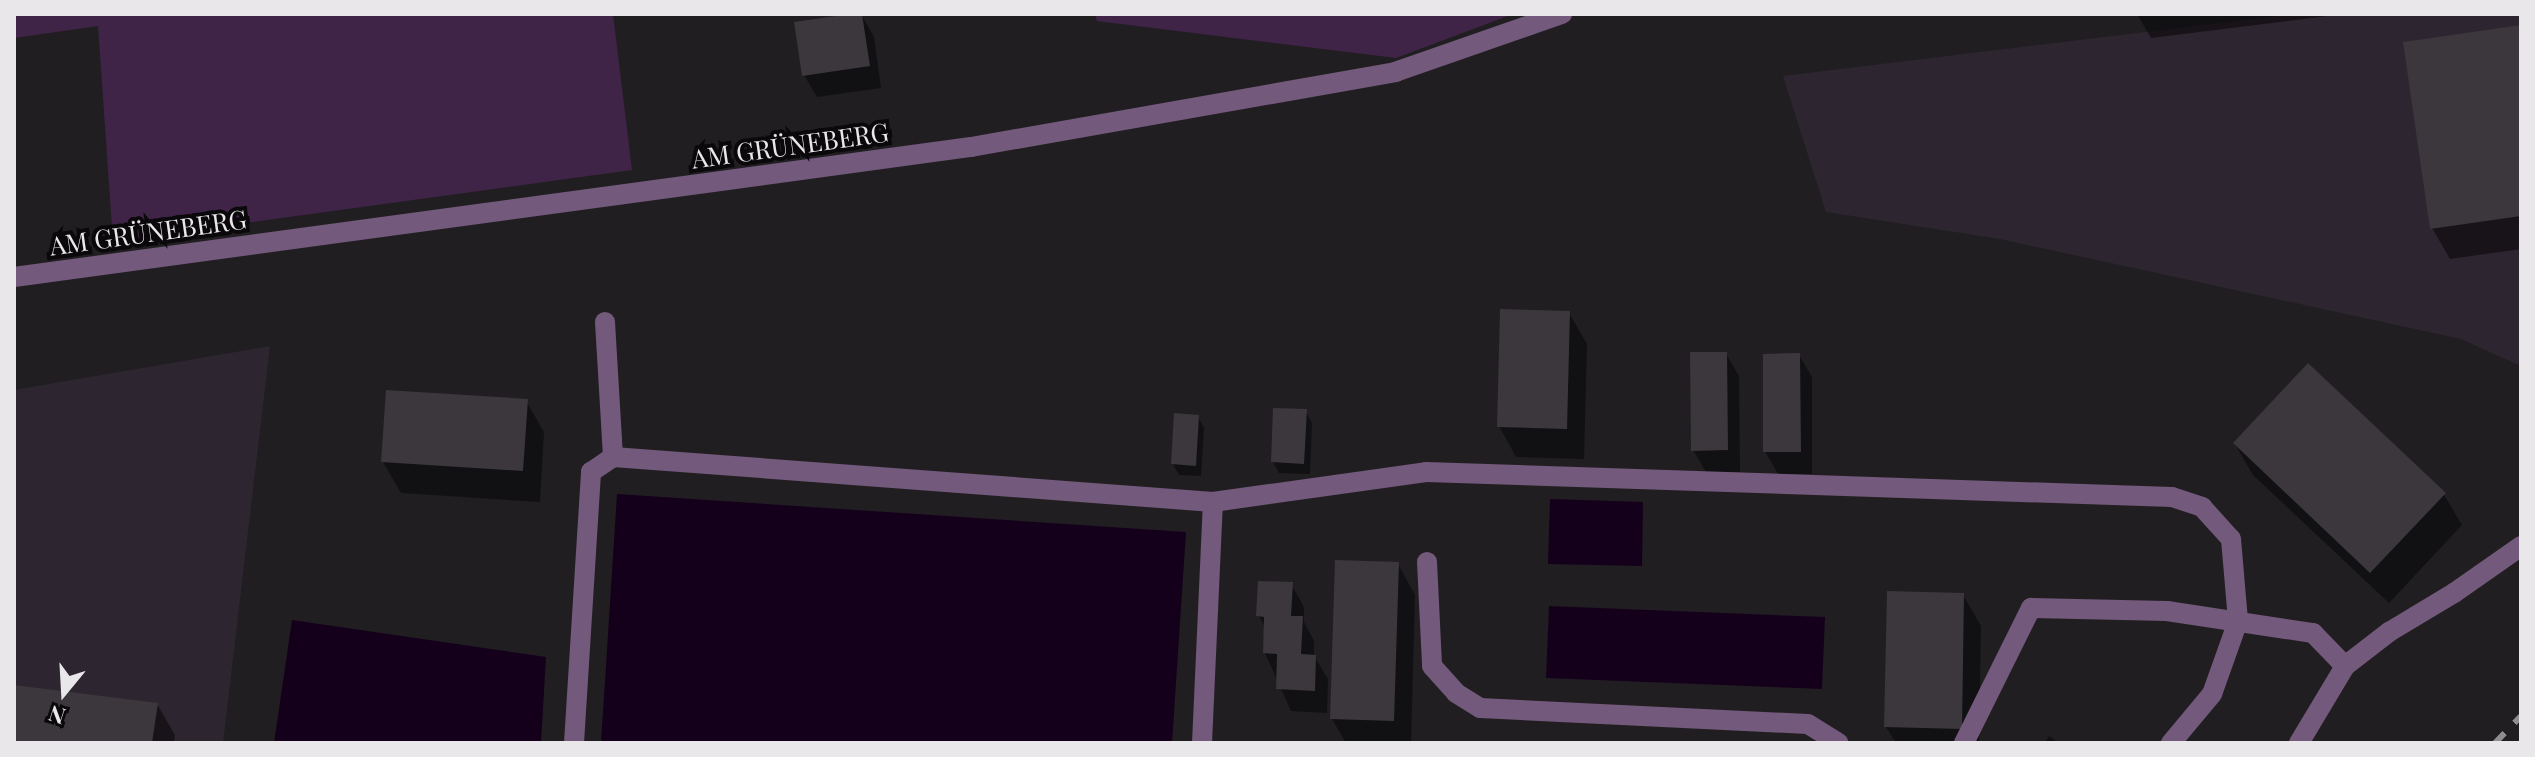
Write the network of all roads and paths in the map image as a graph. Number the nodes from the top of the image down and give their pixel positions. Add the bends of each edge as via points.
1 (1562, 14) edge
2 (14, 277) edge
3 (605, 322) dead end
4 (613, 457) junction
5 (1213, 502) junction
6 (2521, 546) edge
7 (1427, 562) dead end
8 (2238, 621) junction
9 (2345, 666) junction
10 (574, 743) edge
11 (1202, 743) edge
12 (1839, 743) edge
13 (1964, 743) edge
14 (2171, 743) edge
15 (2299, 743) edge

1 - 2 street, AM GRÜNEBERG via 1395,72 971,147
3 - 4 street
4 - 5 street
4 - 10 street via 591,472
5 - 8 street via 1426,472 2172,497 2202,507 2231,539
5 - 11 street
6 - 9 street
7 - 12 street via 1432,666 1456,693 1480,708 1808,724
8 - 9 street via 2313,633
8 - 13 street via 2167,611 2031,608
8 - 14 street via 2212,694
9 - 15 street

